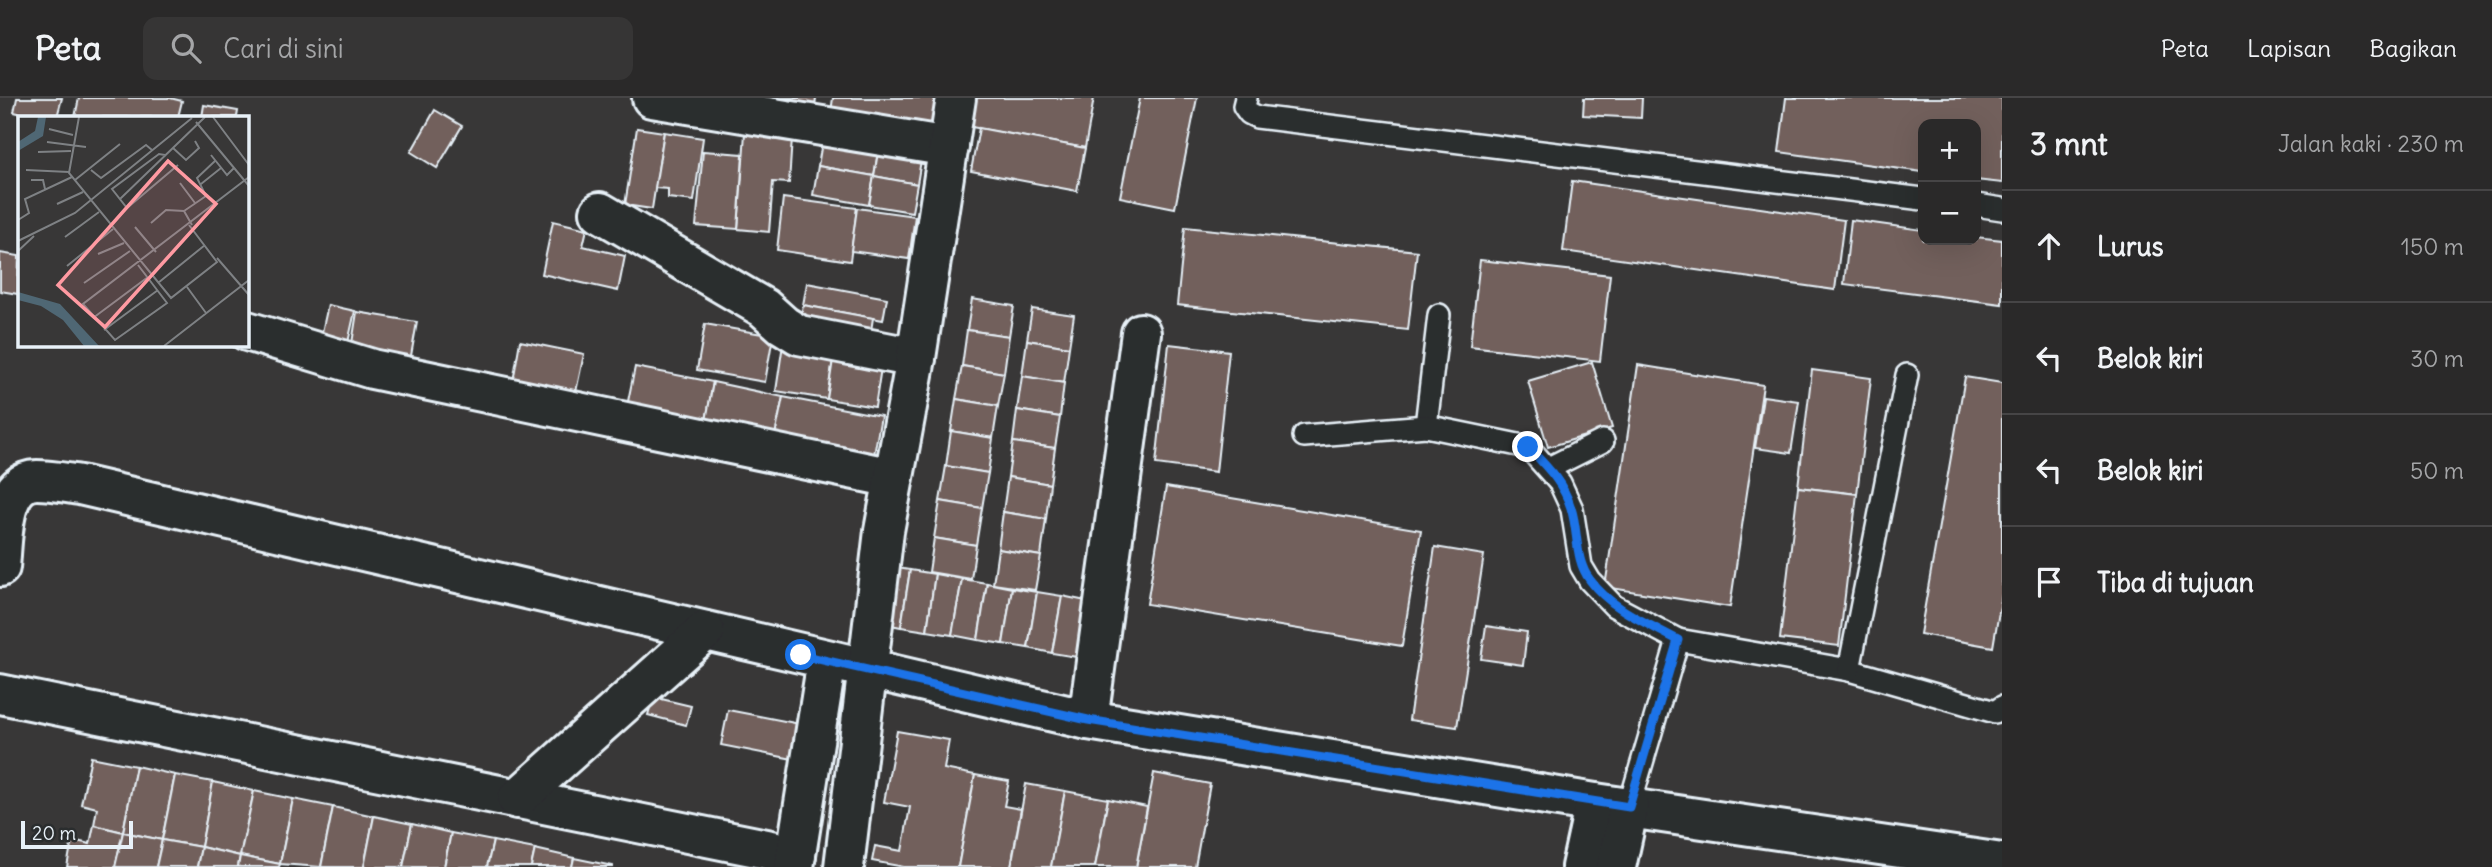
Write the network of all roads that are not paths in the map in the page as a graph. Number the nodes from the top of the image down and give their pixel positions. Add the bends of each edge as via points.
1 (652, 98) edge
2 (956, 98) edge
3 (1246, 98) edge
4 (949, 147) junction
5 (1918, 198) edge
6 (1981, 206) edge
7 (2002, 209) edge
8 (600, 212) dead end
9 (1439, 315) dead end
10 (248, 331) edge
11 (1141, 333) dead end
12 (916, 358) junction
13 (1907, 375) dead end
14 (1426, 426) junction
15 (1304, 436) dead end
16 (1603, 441) dead end
17 (1549, 468) junction
18 (893, 478) junction
19 (0, 567) edge
20 (705, 631) junction
21 (1678, 640) junction
22 (827, 660) junction
23 (868, 669) junction
24 (1849, 670) junction
25 (0, 694) edge
26 (2002, 707) edge
27 (1088, 720) junction
28 (517, 799) junction
29 (1612, 805) junction
30 (795, 861) edge
31 (2002, 863) edge
32 (844, 867) edge
33 (1581, 867) edge
34 (1616, 867) edge

1 - 4 street
2 - 4 street
3 - 5 lane via 1244,106 1257,117
4 - 12 street
6 - 7 lane
8 - 12 street via 764,308 799,335
9 - 14 lane
10 - 18 street via 372,369
11 - 27 street
12 - 18 street
13 - 24 lane
14 - 15 lane
14 - 17 lane via 1528,447
16 - 17 lane
17 - 21 lane via 1572,509 1581,566 1590,581 1614,606
18 - 23 street
19 - 20 street via 9,500 15,489 36,480 80,485
20 - 22 street
20 - 28 street
21 - 24 lane
21 - 29 lane
22 - 23 street
22 - 30 street
23 - 27 street
23 - 32 street
24 - 26 lane via 1995,712
25 - 28 street
27 - 29 street
28 - 30 street
29 - 31 street
29 - 33 street
29 - 34 street

